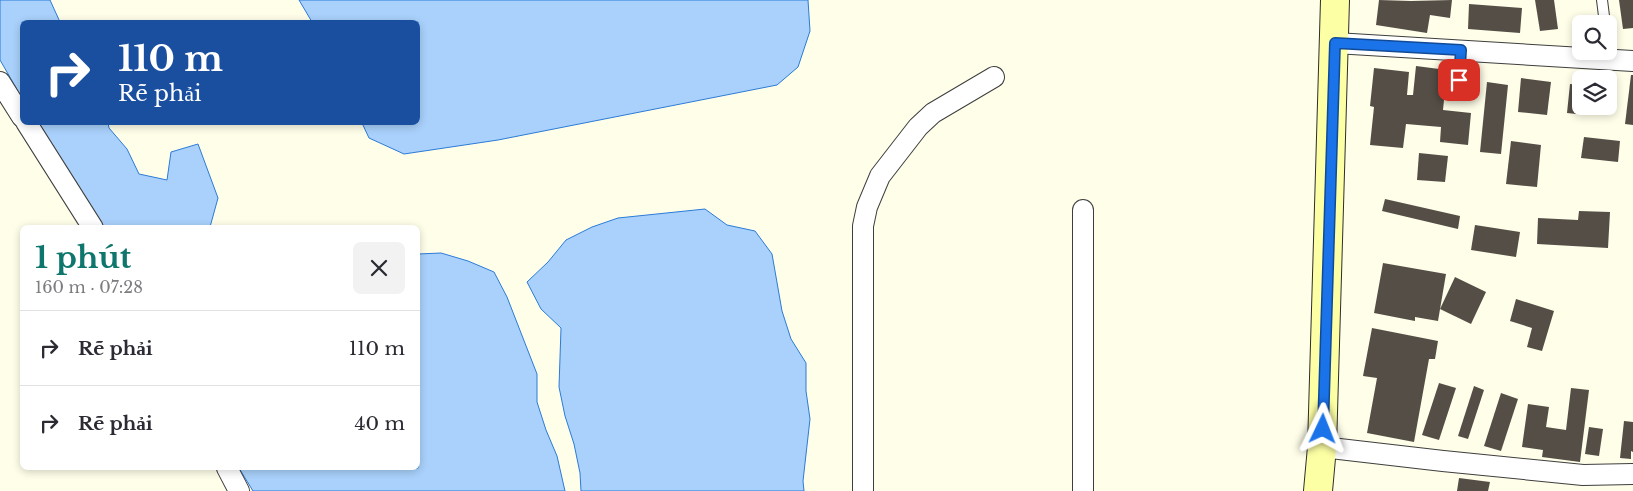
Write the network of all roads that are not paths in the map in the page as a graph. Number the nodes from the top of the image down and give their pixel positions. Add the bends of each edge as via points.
1 (1335, 0) edge
2 (1602, 0) edge
3 (1604, 15) edge
4 (1335, 43) junction
5 (1461, 50) junction
6 (1572, 52) edge
7 (1617, 55) edge
8 (1633, 61) edge
9 (994, 77) dead end
10 (0, 82) edge
11 (1458, 95) dead end
12 (20, 114) edge
13 (28, 125) edge
14 (1083, 210) dead end
15 (91, 225) edge
16 (1322, 447) junction
17 (228, 470) edge
18 (1633, 474) edge
19 (240, 491) edge
20 (863, 491) edge
21 (1083, 491) edge
22 (1318, 491) edge

1 - 4 main road
2 - 3 lane
4 - 5 street
4 - 16 main road
5 - 6 street
5 - 11 lane
7 - 8 street
9 - 20 street via 933,113 918,127 880,176 867,207 863,226
10 - 12 street
13 - 15 street
14 - 21 street
16 - 18 street via 1583,475
16 - 22 main road
17 - 19 street

